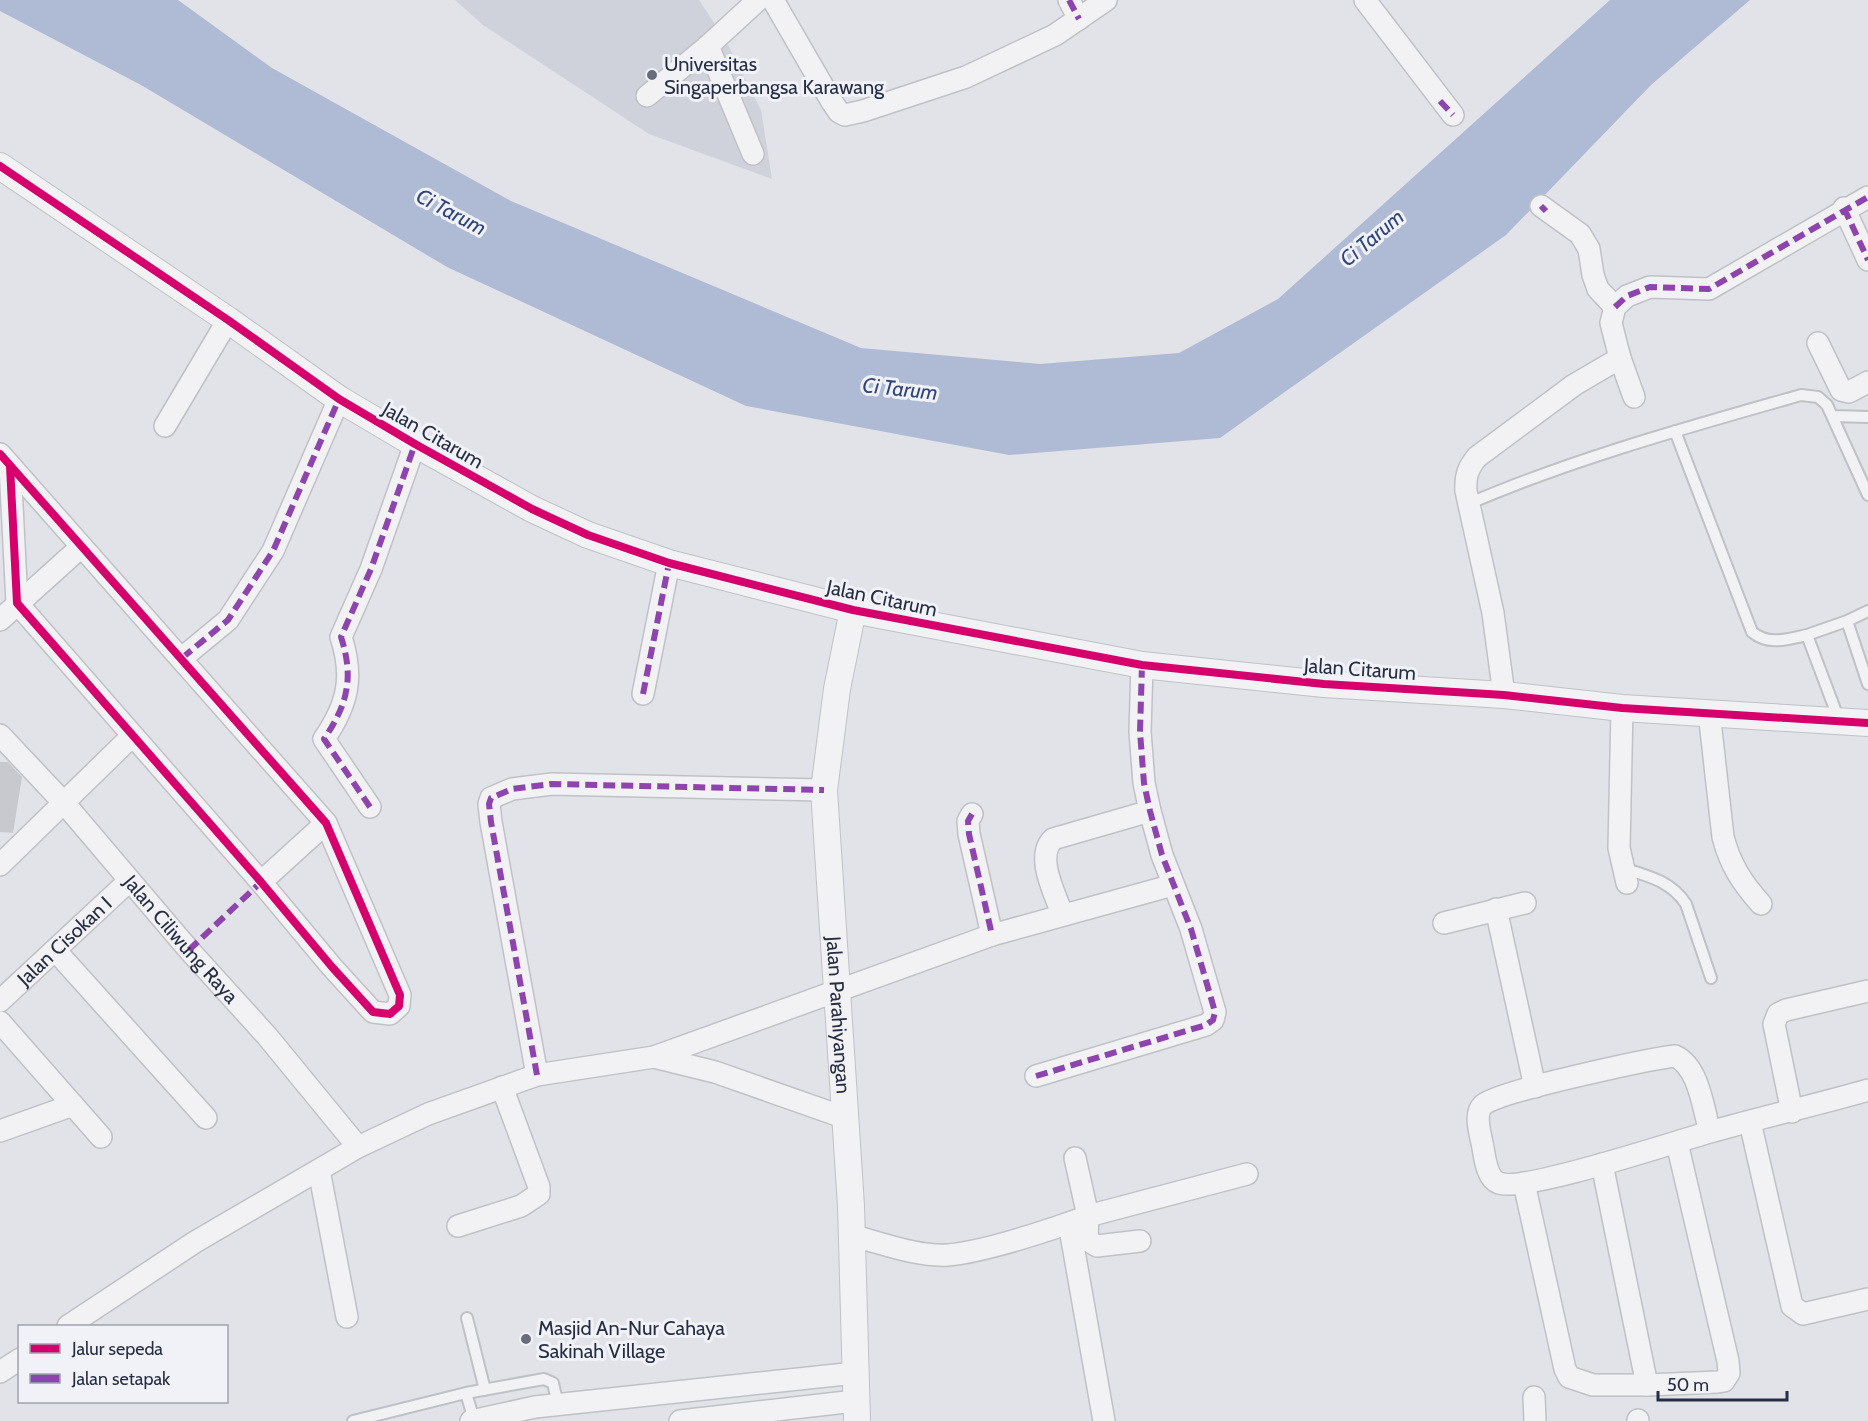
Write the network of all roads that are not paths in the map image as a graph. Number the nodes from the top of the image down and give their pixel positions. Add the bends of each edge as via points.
1 (758, 0) edge
2 (773, 0) edge
3 (1069, 0) edge
4 (1106, 0) edge
5 (1365, 0) edge
6 (1079, 19) junction
7 (708, 46) junction
8 (647, 96) dead end
9 (1453, 115) dead end
10 (753, 154) dead end
11 (0, 165) edge
12 (1868, 196) edge
13 (1541, 206) dead end
14 (1844, 208) junction
15 (1868, 260) edge
16 (1615, 307) junction
17 (228, 320) junction
18 (1818, 343) dead end
19 (1620, 358) junction
20 (1868, 381) edge
21 (1634, 397) dead end
22 (339, 399) junction
23 (1834, 416) junction
24 (1868, 417) edge
25 (165, 426) dead end
26 (1676, 431) junction
27 (415, 444) junction
28 (5, 460) edge
29 (1868, 495) edge
30 (1468, 504) junction
31 (81, 547) junction
32 (669, 563) junction
33 (17, 603) junction
34 (853, 610) junction
35 (1868, 611) edge
36 (0, 620) edge
37 (1846, 621) junction
38 (1807, 635) junction
39 (182, 658) junction
40 (1142, 665) junction
41 (1868, 684) edge
42 (643, 694) dead end
43 (1503, 695) junction
44 (1622, 708) junction
45 (1708, 712) junction
46 (1839, 721) junction
47 (1868, 723) edge
48 (0, 735) edge
49 (132, 736) junction
50 (824, 790) junction
51 (65, 804) junction
52 (370, 807) dead end
53 (1150, 811) junction
54 (972, 814) dead end
55 (326, 823) junction
56 (0, 865) edge
57 (1625, 875) joint
58 (129, 881) junction
59 (261, 882) junction
60 (1173, 885) junction
61 (1525, 903) dead end
62 (1761, 904) dead end
63 (1496, 909) junction
64 (1062, 915) junction
65 (1444, 923) dead end
66 (992, 935) junction
67 (55, 950) junction
68 (1711, 978) dead end
69 (837, 990) junction
70 (1868, 991) edge
71 (0, 1002) edge
72 (0, 1022) edge
73 (654, 1057) junction
74 (537, 1074) junction
75 (1036, 1076) dead end
76 (502, 1087) junction
77 (1535, 1087) junction
78 (1868, 1090) edge
79 (73, 1105) junction
80 (1792, 1112) junction
81 (843, 1117) junction
82 (206, 1118) dead end
83 (1750, 1122) junction
84 (0, 1131) edge
85 (1710, 1132) junction
86 (101, 1137) dead end
87 (1677, 1143) junction
88 (358, 1147) junction
89 (1075, 1158) dead end
90 (1602, 1164) junction
91 (319, 1170) junction
92 (1247, 1174) dead end
93 (1524, 1183) junction
94 (1078, 1220) junction
95 (458, 1226) dead end
96 (853, 1236) junction
97 (1140, 1241) dead end
98 (1868, 1299) edge
99 (347, 1317) dead end
100 (467, 1318) dead end
101 (70, 1325) edge
102 (18, 1360) edge
103 (0, 1372) edge
104 (855, 1373) junction
105 (1647, 1385) junction
106 (485, 1390) junction
107 (466, 1393) junction
108 (1534, 1397) dead end
109 (558, 1405) junction
110 (856, 1411) edge
111 (535, 1414) edge
112 (353, 1421) edge
113 (472, 1421) edge
114 (680, 1421) edge
115 (1104, 1421) edge
116 (1535, 1421) edge

1 - 7 street
2 - 6 street via 832,102 845,115 966,77
3 - 6 street
4 - 6 street
5 - 9 street
7 - 8 street
7 - 10 street
11 - 17 street, Jalan Citarum
12 - 14 street
13 - 16 street via 1580,234 1589,249 1598,289
14 - 15 street
14 - 16 street via 1709,289 1650,287 1627,296
16 - 19 street via 1611,324
17 - 22 street, Jalan Citarum
17 - 25 street
18 - 20 street via 1841,390 1849,392
19 - 21 street
19 - 30 street via 1574,385 1477,457 1465,478
22 - 27 street, Jalan Citarum
22 - 39 street via 273,551 228,620
23 - 24 lane
23 - 26 lane via 1818,397 1802,395
23 - 29 lane
26 - 30 lane
26 - 38 lane via 1752,633 1762,641
27 - 32 street, Jalan Citarum via 532,509 588,535
27 - 52 street via 371,569 341,637 348,658 347,688 340,715 324,739
28 - 31 street
28 - 33 street
30 - 43 street via 1492,613
31 - 33 street
31 - 39 street
32 - 34 street, Jalan Citarum
32 - 42 street
33 - 36 street
33 - 49 street
34 - 40 street, Jalan Citarum
34 - 50 street, Jalan Parahiyangan via 837,690
35 - 37 lane
37 - 38 lane
37 - 41 lane
38 - 46 lane
39 - 55 street
40 - 43 street, Jalan Citarum via 1324,684
40 - 53 street via 1140,732
43 - 44 street, Jalan Citarum
44 - 45 street, Jalan Citarum
44 - 57 street via 1619,848
45 - 46 street, Jalan Citarum
45 - 62 street via 1723,837 1742,884
46 - 47 street, Jalan Citarum
48 - 51 street, Jalan Ciliwung Raya
49 - 51 street
49 - 59 street
50 - 69 street, Jalan Parahiyangan
50 - 74 street via 552,784 512,789 491,798 491,822
51 - 56 street
51 - 58 street, Jalan Ciliwung Raya
53 - 60 street
53 - 64 street via 1053,838 1046,846 1044,856
54 - 66 street via 969,834
55 - 59 street
55 - 59 street via 400,996 396,1010 383,1015 373,1012
57 - 68 lane via 1660,879 1679,893
58 - 67 street, Jalan Cisokan I
58 - 88 street, Jalan Ciliwung Raya via 267,1036
60 - 64 street
60 - 75 street via 1191,929 1215,1012 1213,1020
61 - 63 street
63 - 65 street
63 - 77 street
64 - 66 street
66 - 69 street
67 - 71 street, Jalan Cisokan I
67 - 82 street
69 - 73 street
69 - 81 street, Jalan Parahiyangan
70 - 80 street via 1778,1014 1774,1024
72 - 79 street
73 - 74 street
73 - 81 street via 715,1072
74 - 76 street
76 - 88 street via 428,1114
76 - 95 street via 539,1194 521,1206
77 - 85 street via 1675,1056 1687,1061
77 - 93 street via 1491,1100 1477,1114 1492,1178 1500,1184
78 - 80 street
79 - 84 street
79 - 86 street
80 - 83 street
81 - 96 street, Jalan Parahiyangan
83 - 85 street
83 - 98 street via 1792,1306 1803,1314 1814,1314
85 - 87 street
87 - 90 street
87 - 105 street via 1720,1318 1729,1373 1724,1381 1718,1382
88 - 91 street
89 - 94 street
90 - 93 street
90 - 105 street
91 - 99 street
91 - 101 street via 195,1242
92 - 94 street
93 - 105 street via 1569,1377 1593,1386
94 - 96 street via 1029,1237 948,1255
94 - 97 street via 1092,1245
94 - 115 street
96 - 104 street, Jalan Parahiyangan
100 - 106 lane
102 - 103 street
104 - 109 street
104 - 110 street, Jalan Parahiyangan
106 - 107 lane
106 - 109 lane via 548,1379
107 - 112 lane
107 - 113 lane
108 - 116 street
109 - 111 street
110 - 114 street
111 - 113 street

